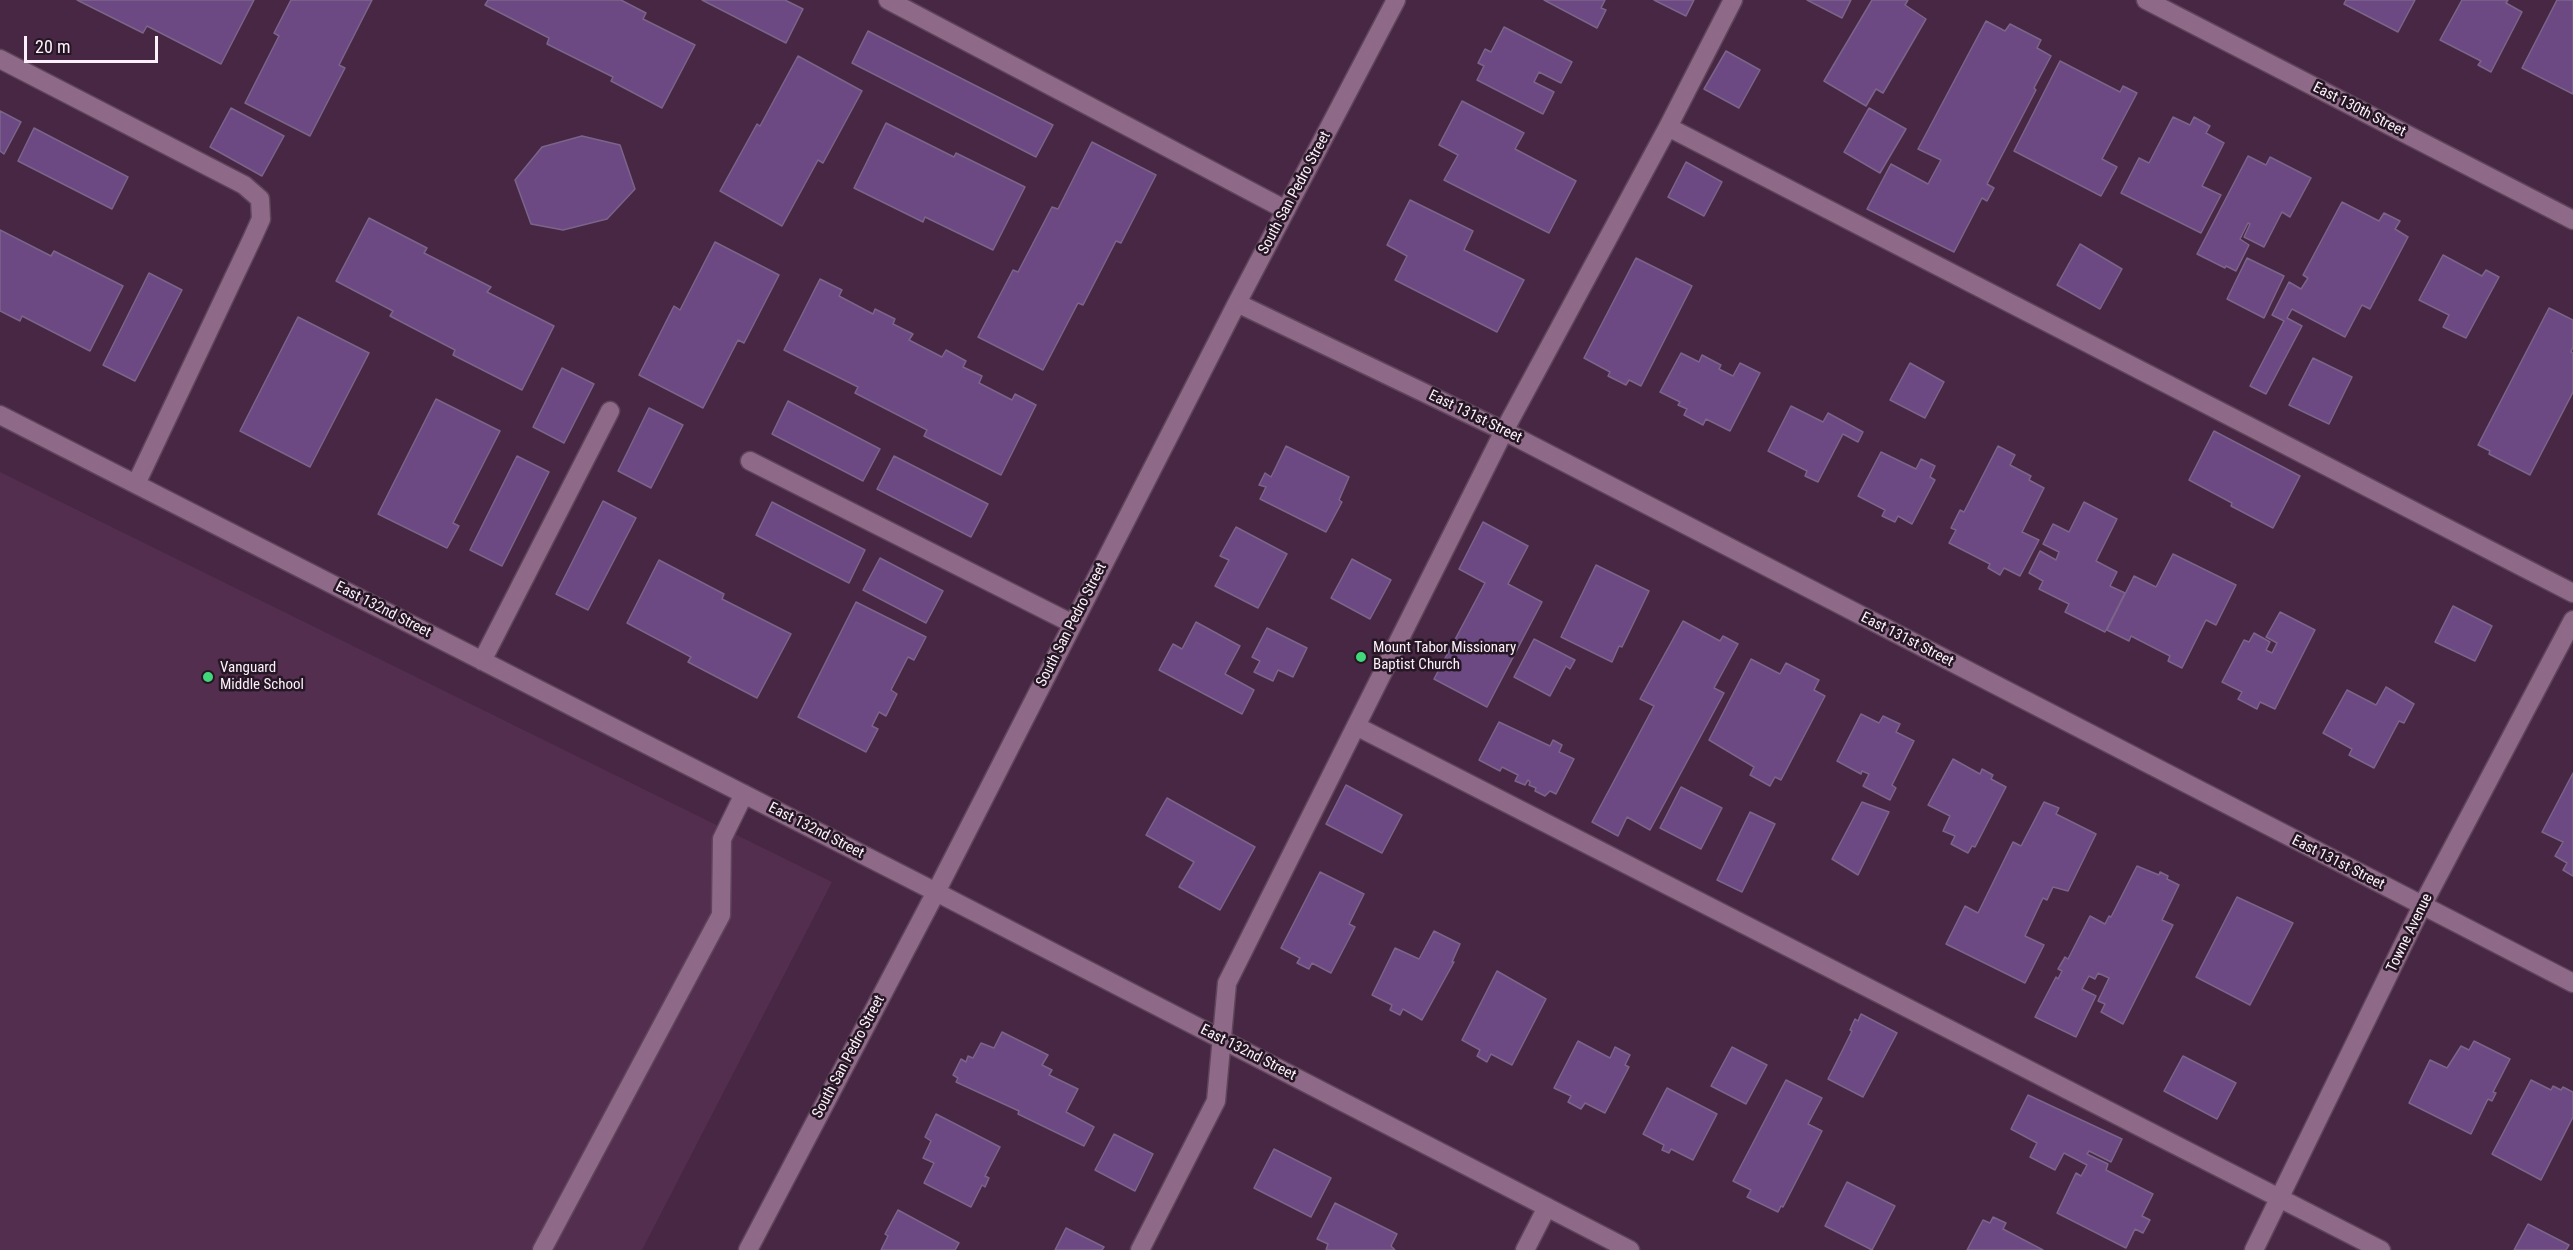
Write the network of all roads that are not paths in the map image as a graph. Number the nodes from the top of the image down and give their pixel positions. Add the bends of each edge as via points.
1 (888, 0) edge
2 (1396, 0) edge
3 (1733, 0) edge
4 (2146, 0) edge
5 (0, 59) edge
6 (1668, 127) junction
7 (1286, 210) junction
8 (2573, 220) edge
9 (1237, 303) junction
10 (610, 411) dead end
11 (0, 415) edge
12 (1504, 431) junction
13 (750, 461) dead end
14 (136, 484) junction
15 (2573, 593) edge
16 (2573, 620) edge
17 (1073, 624) junction
18 (482, 661) junction
19 (1356, 726) junction
20 (744, 794) junction
21 (936, 892) junction
22 (2422, 906) junction
23 (2573, 983) edge
24 (1223, 1040) junction
25 (2280, 1199) junction
26 (1547, 1206) junction
27 (542, 1250) edge
28 (748, 1250) edge
29 (1140, 1250) edge
30 (1525, 1250) edge
31 (1630, 1250) edge
32 (2254, 1250) edge
33 (2381, 1250) edge

1 - 7 street
2 - 7 street, South San Pedro Street
3 - 6 street
4 - 8 street, East 130th Street
5 - 14 street via 244,184 260,199 261,219
6 - 12 street
6 - 15 street
7 - 9 street, South San Pedro Street
9 - 12 street, East 131st Street
9 - 17 street, South San Pedro Street
10 - 18 street
11 - 14 street, East 132nd Street
12 - 19 street
12 - 22 street, East 131st Street
13 - 17 street
14 - 18 street, East 132nd Street
16 - 22 street, Towne Avenue
17 - 21 street, South San Pedro Street
18 - 20 street, East 132nd Street
19 - 24 street via 1227,983
19 - 25 street
20 - 21 street, East 132nd Street
20 - 27 street via 722,839 721,915
21 - 24 street, East 132nd Street
21 - 28 street, South San Pedro Street
22 - 23 street, East 131st Street
22 - 25 street, Towne Avenue
24 - 26 street, East 132nd Street
24 - 29 street via 1216,1101
25 - 32 street, Towne Avenue
25 - 33 street
26 - 30 street
26 - 31 street, East 132nd Street

